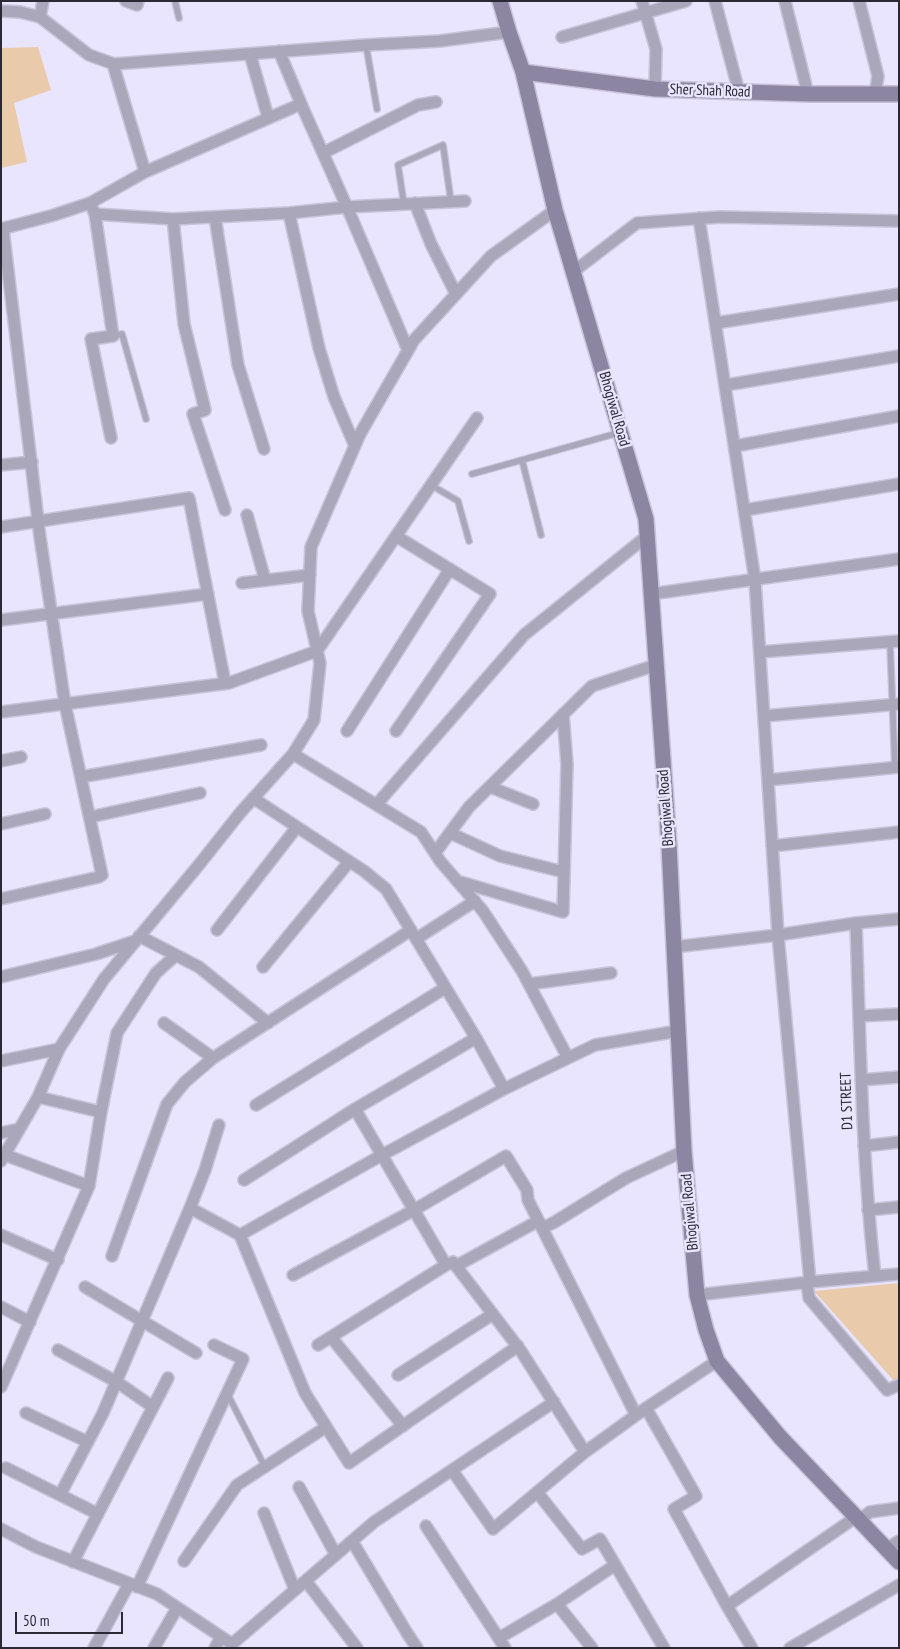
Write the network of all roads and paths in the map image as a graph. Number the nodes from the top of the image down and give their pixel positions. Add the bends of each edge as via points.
1 (43, 1) edge
2 (126, 1) edge
3 (138, 1) edge
4 (174, 1) edge
5 (500, 1) edge
6 (642, 1) edge
7 (686, 1) edge
8 (716, 1) edge
9 (785, 1) edge
10 (859, 1) edge
11 (1, 11) edge
12 (645, 14) junction
13 (40, 17) junction
14 (179, 18) dead end
15 (509, 32) junction
16 (562, 37) dead end
17 (366, 45) junction
18 (280, 51) junction
19 (250, 54) junction
20 (113, 64) junction
21 (523, 72) junction
22 (656, 89) junction
23 (739, 92) junction
24 (808, 94) junction
25 (899, 94) edge
26 (875, 95) junction
27 (436, 102) dead end
28 (302, 106) junction
29 (376, 109) dead end
30 (268, 117) junction
31 (323, 154) junction
32 (146, 172) junction
33 (465, 201) dead end
34 (452, 202) junction
35 (90, 203) junction
36 (410, 204) junction
37 (348, 207) junction
38 (554, 210) junction
39 (288, 213) junction
40 (95, 214) junction
41 (215, 217) junction
42 (699, 218) junction
43 (173, 219) junction
44 (899, 221) edge
45 (2, 229) edge
46 (573, 272) junction
47 (456, 294) junction
48 (899, 294) edge
49 (716, 323) junction
50 (112, 336) junction
51 (408, 350) junction
52 (899, 356) edge
53 (726, 385) junction
54 (899, 416) edge
55 (477, 418) dead end
56 (146, 419) dead end
57 (620, 432) junction
58 (111, 438) dead end
59 (356, 446) junction
60 (735, 446) junction
61 (264, 449) dead end
62 (522, 460) junction
63 (32, 462) junction
64 (1, 465) edge
65 (472, 474) dead end
66 (899, 484) edge
67 (431, 485) junction
68 (224, 510) dead end
69 (745, 510) junction
70 (247, 515) dead end
71 (38, 522) junction
72 (1, 526) edge
73 (542, 535) dead end
74 (396, 536) junction
75 (647, 536) junction
76 (469, 541) dead end
77 (899, 559) edge
78 (450, 569) junction
79 (310, 575) junction
80 (265, 580) junction
81 (756, 580) junction
82 (242, 583) dead end
83 (208, 594) junction
84 (651, 594) junction
85 (52, 614) junction
86 (1, 620) edge
87 (894, 641) edge
88 (317, 651) junction
89 (760, 652) junction
90 (656, 665) junction
91 (225, 683) junction
92 (65, 704) junction
93 (896, 704) edge
94 (1, 712) edge
95 (563, 714) junction
96 (764, 716) junction
97 (347, 731) dead end
98 (396, 731) dead end
99 (260, 745) dead end
100 (293, 754) junction
101 (21, 757) dead end
102 (1, 761) edge
103 (897, 768) edge
104 (81, 777) junction
105 (768, 780) junction
106 (490, 787) junction
107 (200, 793) dead end
108 (253, 798) junction
109 (378, 804) junction
110 (533, 804) dead end
111 (45, 814) dead end
112 (90, 817) junction
113 (1, 824) edge
114 (297, 827) junction
115 (899, 832) edge
116 (450, 833) junction
117 (772, 846) junction
118 (435, 854) junction
119 (349, 862) junction
120 (564, 872) junction
121 (457, 881) junction
122 (1, 899) edge
123 (474, 901) junction
124 (899, 920) edge
125 (856, 923) junction
126 (217, 930) dead end
127 (413, 934) junction
128 (778, 935) junction
129 (137, 939) junction
130 (674, 946) junction
131 (176, 955) junction
132 (263, 967) dead end
133 (611, 974) dead end
134 (1, 977) edge
135 (529, 984) junction
136 (445, 988) junction
137 (899, 1014) edge
138 (859, 1016) junction
139 (268, 1022) junction
140 (164, 1023) dead end
141 (678, 1031) junction
142 (476, 1038) junction
143 (59, 1049) junction
144 (213, 1058) junction
145 (568, 1058) junction
146 (1, 1061) edge
147 (899, 1077) edge
148 (861, 1080) junction
149 (504, 1089) junction
150 (38, 1097) junction
151 (256, 1105) dead end
152 (355, 1109) junction
153 (101, 1112) junction
154 (219, 1125) dead end
155 (19, 1130) junction
156 (1, 1133) edge
157 (899, 1142) edge
158 (864, 1146) junction
159 (684, 1150) junction
160 (382, 1155) junction
161 (3, 1158) edge
162 (244, 1180) dead end
163 (89, 1186) junction
164 (899, 1207) edge
165 (190, 1208) junction
166 (414, 1210) junction
167 (868, 1210) junction
168 (540, 1225) junction
169 (1, 1235) edge
170 (240, 1235) junction
171 (112, 1256) dead end
172 (58, 1260) junction
173 (451, 1265) junction
174 (899, 1274) edge
175 (293, 1275) dead end
176 (876, 1276) junction
177 (808, 1283) junction
178 (84, 1287) dead end
179 (697, 1294) junction
180 (1, 1307) edge
181 (493, 1314) junction
182 (142, 1321) junction
183 (30, 1322) junction
184 (332, 1337) junction
185 (214, 1344) dead end
186 (318, 1345) dead end
187 (518, 1346) junction
188 (58, 1350) dead end
189 (196, 1353) dead end
190 (717, 1361) junction
191 (398, 1376) dead end
192 (168, 1378) dead end
193 (117, 1382) junction
194 (899, 1385) edge
195 (2, 1386) edge
196 (227, 1393) junction
197 (554, 1402) junction
198 (153, 1407) junction
199 (646, 1408) junction
200 (26, 1413) dead end
201 (636, 1415) junction
202 (403, 1426) junction
203 (326, 1427) junction
204 (88, 1442) junction
205 (585, 1452) junction
206 (265, 1467) junction
207 (6, 1468) dead end
208 (452, 1470) junction
209 (299, 1486) dead end
210 (537, 1492) junction
211 (60, 1495) junction
212 (899, 1508) edge
213 (264, 1513) dead end
214 (98, 1514) junction
215 (858, 1519) junction
216 (426, 1526) dead end
217 (2, 1533) edge
218 (352, 1541) junction
219 (893, 1545) edge
220 (336, 1555) junction
221 (184, 1561) dead end
222 (73, 1562) junction
223 (899, 1562) edge
224 (615, 1565) junction
225 (306, 1581) junction
226 (133, 1585) junction
227 (899, 1585) edge
228 (295, 1590) junction
229 (557, 1604) junction
230 (727, 1606) junction
231 (177, 1608) junction
232 (221, 1637) junction
233 (502, 1643) edge
234 (235, 1646) edge
235 (94, 1648) edge
236 (154, 1648) edge
237 (215, 1648) edge
238 (357, 1648) edge
239 (417, 1648) edge
240 (592, 1648) edge
241 (664, 1648) edge
242 (752, 1648) edge
243 (790, 1648) edge

1 - 13 street
2 - 3 street via 137,5
4 - 14 lane
5 - 15 main road, Bhogiwal Road
6 - 12 street
7 - 12 street
8 - 23 street
9 - 24 street
10 - 26 street via 878,76
11 - 13 street
12 - 16 street
12 - 22 street via 656,48
13 - 20 street via 90,55
15 - 17 street via 440,41
15 - 21 main road, Bhogiwal Road
17 - 18 street
17 - 29 lane
18 - 19 street
18 - 28 street
19 - 20 street
19 - 30 street
20 - 32 street
21 - 22 main road, Sher Shah Road
21 - 38 main road, Bhogiwal Road
22 - 23 main road, Sher Shah Road
23 - 24 main road, Sher Shah Road
24 - 26 main road, Sher Shah Road
25 - 26 main road, Sher Shah Road
27 - 31 street via 418,105
28 - 30 street
28 - 31 street
30 - 32 street
31 - 37 street
32 - 35 street
33 - 34 street
34 - 36 street
34 - 36 lane via 443,145 398,165
35 - 40 street
35 - 45 street
36 - 37 street
36 - 47 street
37 - 39 street
37 - 51 street
38 - 46 main road, Bhogiwal Road
38 - 47 street via 491,256
39 - 41 street
39 - 59 street via 319,348 334,397
40 - 43 street
40 - 50 street
41 - 43 street
41 - 61 street via 238,365
42 - 44 street
42 - 46 street via 637,223
42 - 49 street
43 - 68 street via 184,324 205,410 193,414
45 - 63 street
46 - 57 main road, Bhogiwal Road
47 - 51 street
48 - 49 street
49 - 53 street
50 - 56 lane via 122,334
50 - 58 street via 91,339
51 - 59 street
52 - 53 street
53 - 60 street
54 - 60 street
55 - 67 street
57 - 62 lane
57 - 75 main road, Bhogiwal Road via 646,519
59 - 79 street via 311,547
60 - 69 street
62 - 65 lane
62 - 73 lane
63 - 64 street
63 - 71 street
66 - 69 street
67 - 74 street
67 - 76 lane via 458,501
69 - 81 street
70 - 80 street
71 - 72 street
71 - 83 street via 189,498
71 - 85 street
74 - 78 street
74 - 88 street
75 - 84 main road, Bhogiwal Road
75 - 109 street via 524,635
77 - 81 street
78 - 97 street
78 - 98 street via 490,594
79 - 80 street
79 - 88 street via 308,611
80 - 82 street
81 - 84 street
81 - 89 street
83 - 85 street
83 - 91 street
84 - 90 main road, Bhogiwal Road
85 - 86 street
85 - 92 street
87 - 89 street
87 - 93 lane
88 - 91 street
88 - 100 street via 320,663 314,720
89 - 96 street
90 - 95 street via 592,686
90 - 130 main road, Bhogiwal Road
91 - 92 street
92 - 94 street
92 - 104 street
93 - 96 street
93 - 103 lane
95 - 106 street
95 - 120 street via 567,764
96 - 105 street
99 - 104 street
100 - 108 street
100 - 109 street
101 - 102 street
103 - 105 street
104 - 112 street
105 - 117 street
106 - 110 street
106 - 116 street via 469,807
107 - 112 street
108 - 114 street
108 - 129 street
109 - 118 street via 421,832
111 - 113 street
112 - 122 street via 102,875
114 - 119 street
114 - 126 street
115 - 117 street
116 - 118 street
116 - 120 street via 500,856
117 - 128 street
118 - 121 street
119 - 127 street via 386,890
119 - 132 street
120 - 121 street via 563,912
121 - 123 street
123 - 127 street
123 - 135 street
124 - 125 street
125 - 128 street
125 - 138 street, D1 STREET
127 - 136 street
127 - 139 street
128 - 130 street
128 - 177 street
129 - 131 street
129 - 134 street via 96,954
129 - 143 street via 104,979
130 - 141 main road, Bhogiwal Road
131 - 139 street via 199,967
131 - 153 street via 156,973 117,1033
133 - 135 street
135 - 145 street
136 - 142 street
136 - 151 street
137 - 138 street
138 - 148 street, D1 STREET
139 - 144 street
140 - 144 street
141 - 145 street via 595,1045
141 - 159 main road, Bhogiwal Road
142 - 149 street
142 - 152 street
143 - 146 street
143 - 150 street
144 - 171 street via 185,1082 167,1104
145 - 149 street
147 - 148 street
148 - 158 street, D1 STREET
149 - 160 street
150 - 153 street
150 - 155 street
152 - 160 street
152 - 162 street
153 - 163 street
154 - 165 street
155 - 156 street
155 - 161 street
157 - 158 street
158 - 167 street, D1 STREET
159 - 168 street via 626,1178 553,1223
159 - 179 main road, Bhogiwal Road
160 - 166 street
160 - 170 street
161 - 163 street
163 - 172 street
164 - 167 street
165 - 170 street
165 - 182 street
166 - 168 street via 506,1156 527,1190 528,1200
166 - 173 street
166 - 175 street
167 - 176 street, D1 STREET
168 - 173 street
168 - 201 street
169 - 172 street
170 - 203 street via 305,1393
172 - 183 street
173 - 181 street
173 - 184 street
174 - 176 street
176 - 177 street
177 - 179 street
177 - 194 street via 809,1298 888,1390
178 - 182 street
179 - 190 main road, Bhogiwal Road
180 - 183 street
181 - 187 street
181 - 191 street
182 - 189 street
182 - 193 street
183 - 195 street
184 - 186 street
184 - 202 street
185 - 196 street via 243,1358
187 - 197 street
187 - 202 street
188 - 193 street
190 - 199 street
190 - 215 main road, Bhogiwal Road via 780,1437
192 - 198 street
193 - 198 street
193 - 204 street
196 - 206 lane
196 - 226 street
197 - 205 street
197 - 208 street
198 - 214 street
199 - 201 street
199 - 230 street via 696,1496 674,1509
200 - 204 street
201 - 205 street
202 - 203 street via 349,1463
203 - 206 street
204 - 211 street
205 - 210 street
206 - 221 street via 237,1485
207 - 211 street
208 - 210 street via 493,1529
208 - 218 street via 374,1522
209 - 220 street
210 - 224 street via 582,1549 600,1539
211 - 214 street
212 - 215 street via 870,1512
213 - 228 street
214 - 222 street
215 - 219 main road, Bhogiwal Road
215 - 230 street
216 - 233 street
217 - 222 street
218 - 220 street
218 - 239 street
219 - 223 main road, Bhogiwal Road
220 - 225 street
222 - 226 street
224 - 229 street
224 - 241 street
225 - 228 street
225 - 238 street
226 - 231 street via 157,1594
226 - 235 street
227 - 243 street
228 - 234 street
229 - 233 street
229 - 240 street
230 - 242 street
231 - 232 street
231 - 236 street
232 - 234 street
232 - 237 street

